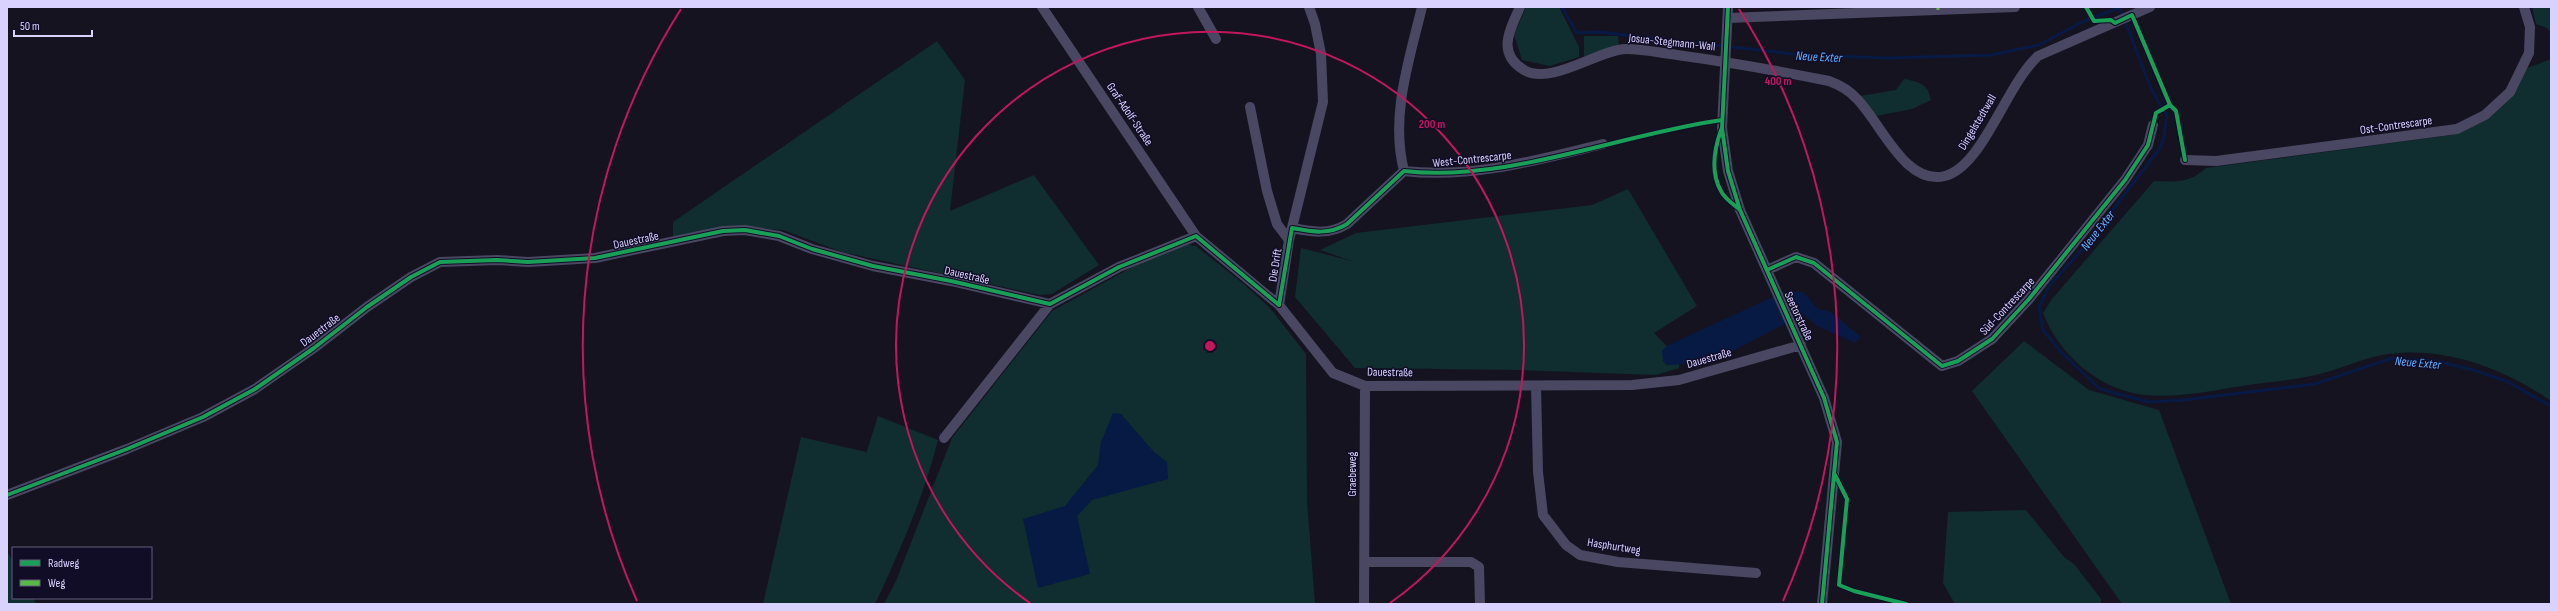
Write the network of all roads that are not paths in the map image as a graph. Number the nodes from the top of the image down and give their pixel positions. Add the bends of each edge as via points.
1 (1042, 7) edge
2 (1198, 7) edge
3 (1309, 7) edge
4 (1422, 7) edge
5 (1520, 7) edge
6 (1728, 7) edge
7 (2015, 7) edge
8 (2150, 7) edge
9 (2524, 7) edge
10 (1938, 9) edge
11 (1728, 18) junction
12 (1216, 40) dead end
13 (1726, 56) junction
14 (1250, 107) dead end
15 (2153, 125) dead end
16 (1602, 144) dead end
17 (2184, 160) dead end
18 (1404, 171) junction
19 (1292, 228) junction
20 (1196, 236) junction
21 (1289, 240) junction
22 (1767, 270) junction
23 (1050, 304) junction
24 (1279, 305) junction
25 (1801, 345) junction
26 (1365, 386) junction
27 (1536, 386) junction
28 (944, 438) dead end
29 (7, 495) edge
30 (1364, 562) junction
31 (1756, 573) dead end
32 (1364, 604) edge
33 (1480, 604) edge
34 (1824, 604) edge

1 - 20 street, Graf-Adolf-Straße
2 - 12 street
3 - 19 street, Die Drift via 1321,54 1323,102
4 - 18 street via 1401,92 1399,151
5 - 13 street, Josua-Stegmann-Wall via 1506,40 1509,53 1516,64 1526,71 1541,74 1561,70 1625,48
6 - 11 street, Seetorstraße
7 - 10 street
8 - 13 street, Dingelstedtwall via 2038,56 2028,65 1972,158 1954,173 1932,179 1909,166 1858,100 1843,86
9 - 17 street, Ost-Contrescarpe via 2530,27 2529,53 2510,92 2485,115 2457,129 2216,161
10 - 11 street
11 - 13 street, Seetorstraße
13 - 22 street, Seetorstraße via 1722,128 1728,171 1740,210
14 - 21 street, Die Drift via 1267,191 1277,224
15 - 22 street, Süd-Contrescarpe via 2148,145 2124,180 2029,299 1992,339 1958,361 1942,366 1814,263 1796,257
16 - 18 street, West-Contrescarpe via 1530,162 1482,169 1433,174
18 - 19 street via 1347,224 1336,230 1317,233
19 - 21 street, Die Drift
20 - 23 street via 1119,267
20 - 24 street, Dauestraße
21 - 24 street, Die Drift
22 - 25 street, Seetorstraße
23 - 28 street
23 - 29 street, Dauestraße via 873,266 812,249 780,236 745,230 723,231 595,258 528,262 440,262 411,277 366,307 314,348 255,389 189,423
24 - 26 street, Dauestraße via 1333,374
25 - 27 street, Dauestraße via 1679,380 1632,385
25 - 34 street, Seetorstraße via 1824,398 1837,442
26 - 27 street, Dauestraße
26 - 30 street, Graebeweg
27 - 31 street, Hasphurtweg via 1538,472 1543,515 1566,545 1580,555 1618,562
30 - 32 street, Graebeweg
30 - 33 street via 1471,562 1479,567

